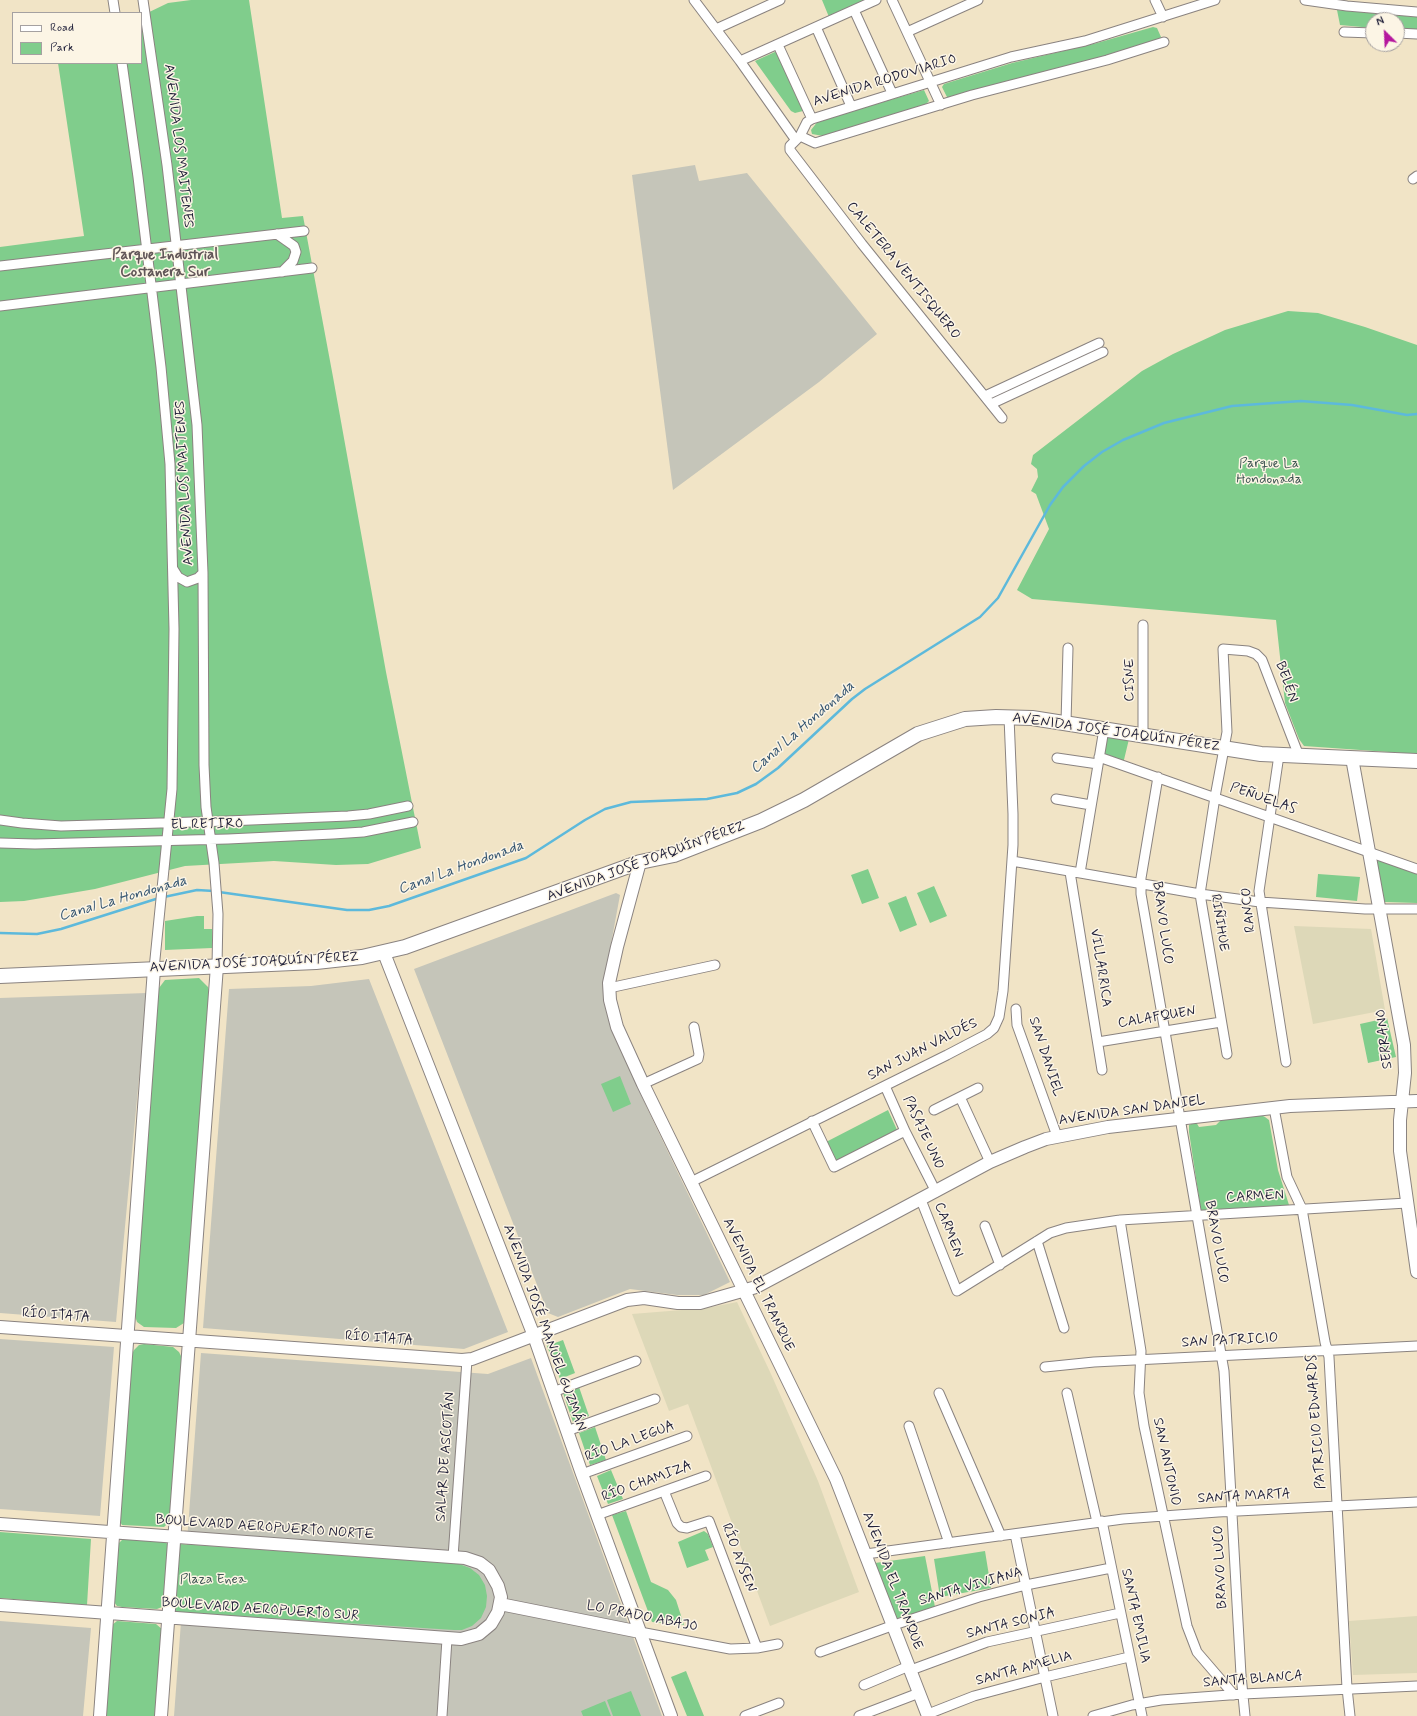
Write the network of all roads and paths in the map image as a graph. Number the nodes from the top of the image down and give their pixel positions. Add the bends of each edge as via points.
1 (112, 0) edge
2 (143, 0) edge
3 (694, 0) edge
4 (780, 0) edge
5 (876, 0) edge
6 (892, 0) edge
7 (978, 0) edge
8 (1155, 0) edge
9 (1215, 0) edge
10 (1306, 0) edge
11 (854, 10) junction
12 (114, 12) edge
13 (1417, 12) edge
14 (1163, 17) junction
15 (816, 27) junction
16 (716, 29) junction
17 (907, 32) junction
18 (1344, 32) dead end
19 (1365, 33) edge
20 (1405, 33) edge
21 (1417, 34) edge
22 (1164, 42) dead end
23 (778, 44) junction
24 (740, 61) junction
25 (122, 64) edge
26 (930, 82) junction
27 (892, 94) junction
28 (941, 105) junction
29 (851, 106) junction
30 (812, 119) junction
31 (797, 138) junction
32 (304, 231) dead end
33 (276, 234) junction
34 (177, 245) junction
35 (147, 249) junction
36 (0, 266) edge
37 (312, 268) dead end
38 (282, 272) junction
39 (182, 284) junction
40 (151, 288) junction
41 (0, 306) edge
42 (1099, 343) dead end
43 (1089, 348) junction
44 (1103, 352) dead end
45 (1093, 357) junction
46 (986, 396) junction
47 (991, 404) junction
48 (1002, 418) dead end
49 (173, 569) junction
50 (203, 572) junction
51 (1143, 625) dead end
52 (1068, 648) dead end
53 (1009, 717) junction
54 (1066, 723) junction
55 (1104, 729) junction
56 (1143, 735) junction
57 (1225, 749) junction
58 (1279, 756) junction
59 (1300, 756) junction
60 (1057, 758) dead end
61 (1352, 758) junction
62 (1098, 761) junction
63 (1417, 761) edge
64 (1158, 777) junction
65 (1215, 797) junction
66 (1056, 799) dead end
67 (1091, 805) junction
68 (408, 806) dead end
69 (390, 810) junction
70 (1269, 816) junction
71 (0, 820) edge
72 (170, 822) junction
73 (208, 822) junction
74 (413, 822) dead end
75 (390, 827) junction
76 (211, 839) junction
77 (167, 840) junction
78 (0, 843) edge
79 (1369, 852) junction
80 (1012, 861) junction
81 (640, 862) junction
82 (1417, 869) edge
83 (1075, 872) junction
84 (1141, 883) junction
85 (1200, 894) junction
86 (1260, 902) junction
87 (1379, 909) junction
88 (1417, 909) edge
89 (384, 952) junction
90 (715, 965) dead end
91 (217, 966) junction
92 (154, 969) junction
93 (0, 976) edge
94 (609, 988) junction
95 (1016, 1010) dead end
96 (1222, 1022) junction
97 (694, 1027) dead end
98 (1165, 1031) junction
99 (1098, 1042) junction
100 (1227, 1054) dead end
101 (1286, 1062) dead end
102 (1102, 1070) dead end
103 (643, 1084) junction
104 (886, 1086) junction
105 (978, 1088) dead end
106 (960, 1097) junction
107 (1402, 1101) junction
108 (1417, 1101) edge
109 (1274, 1108) junction
110 (934, 1110) dead end
111 (1180, 1119) junction
112 (812, 1121) junction
113 (905, 1131) junction
114 (1057, 1136) junction
115 (990, 1162) junction
116 (691, 1182) junction
117 (936, 1192) junction
118 (921, 1200) junction
119 (1407, 1203) junction
120 (1302, 1209) junction
121 (1197, 1215) junction
122 (1120, 1220) junction
123 (985, 1226) dead end
124 (1414, 1234) edge
125 (1037, 1242) junction
126 (1000, 1265) junction
127 (1417, 1272) edge
128 (744, 1291) junction
129 (0, 1327) edge
130 (1064, 1328) dead end
131 (128, 1336) junction
132 (534, 1336) junction
133 (189, 1340) junction
134 (1417, 1346) edge
135 (1327, 1351) junction
136 (1222, 1356) junction
137 (467, 1360) junction
138 (1141, 1360) junction
139 (636, 1361) dead end
140 (1046, 1367) dead end
141 (553, 1392) junction
142 (939, 1393) dead end
143 (1067, 1393) dead end
144 (655, 1399) dead end
145 (909, 1426) dead end
146 (567, 1431) junction
147 (687, 1436) dead end
148 (582, 1474) junction
149 (706, 1476) dead end
150 (664, 1491) junction
151 (1417, 1502) edge
152 (1338, 1506) junction
153 (1232, 1511) junction
154 (597, 1515) junction
155 (1163, 1516) junction
156 (1099, 1522) junction
157 (0, 1524) edge
158 (113, 1532) junction
159 (1015, 1534) junction
160 (1001, 1536) junction
161 (174, 1537) junction
162 (949, 1544) junction
163 (866, 1554) junction
164 (453, 1557) junction
165 (1111, 1568) junction
166 (1026, 1585) junction
167 (500, 1604) junction
168 (0, 1605) edge
169 (1120, 1613) junction
170 (108, 1614) junction
171 (169, 1618) junction
172 (894, 1625) junction
173 (640, 1632) junction
174 (1036, 1632) junction
175 (447, 1639) junction
176 (778, 1644) dead end
177 (757, 1648) junction
178 (820, 1652) dead end
179 (1129, 1657) junction
180 (910, 1668) junction
181 (1045, 1677) junction
182 (864, 1685) dead end
183 (1417, 1686) edge
184 (1347, 1688) junction
185 (920, 1693) junction
186 (1238, 1694) junction
187 (779, 1703) dead end
188 (1139, 1704) junction
189 (928, 1715) edge
190 (100, 1716) edge
191 (161, 1716) edge
192 (442, 1716) edge
193 (671, 1716) edge
194 (745, 1716) edge
195 (859, 1716) edge
196 (1053, 1716) edge
197 (1093, 1716) edge
198 (1142, 1716) edge
199 (1245, 1716) edge
200 (1350, 1716) edge

1 - 12 street
2 - 34 street, AVENIDA LOS MAITENES
3 - 16 street
4 - 16 street
5 - 11 street
6 - 17 street
7 - 17 street
8 - 14 street
9 - 14 street, AVENIDA RODOVIARIO
10 - 13 street
11 - 15 street
11 - 27 street
14 - 26 street, AVENIDA RODOVIARIO via 1085,41 1020,54
15 - 23 street
15 - 29 street
16 - 24 street
17 - 26 street
18 - 19 street
20 - 21 street
22 - 28 street
23 - 24 street
23 - 30 street
24 - 31 street
25 - 35 street, AVENIDA LOS MAITENES
26 - 27 street, AVENIDA RODOVIARIO
26 - 28 street
27 - 29 street, AVENIDA RODOVIARIO
28 - 31 street via 815,143
29 - 30 street, AVENIDA RODOVIARIO
30 - 31 street, AVENIDA RODOVIARIO via 807,122
31 - 46 street, CALETERA VENTISQUERO via 790,146 790,150 862,244
32 - 33 street
33 - 34 street
33 - 38 street via 291,244 296,252 293,261
34 - 35 street
34 - 39 street, AVENIDA LOS MAITENES
35 - 36 street
35 - 40 street, AVENIDA LOS MAITENES
37 - 38 street
38 - 39 street
39 - 40 street
39 - 50 street, AVENIDA LOS MAITENES via 197,424
40 - 41 street
40 - 49 street, AVENIDA LOS MAITENES via 166,418
42 - 43 street
43 - 45 street
43 - 46 street
44 - 45 street
45 - 47 street
46 - 47 street, CALETERA VENTISQUERO
47 - 48 street, CALETERA VENTISQUERO
49 - 50 street via 178,577 187,582 198,578
49 - 72 street, AVENIDA LOS MAITENES via 173,738
50 - 73 street, AVENIDA LOS MAITENES via 204,765
51 - 56 street, CISNE
52 - 54 street
53 - 54 main road, AVENIDA JOSÉ JOAQUÍN PÉREZ
53 - 80 street, SAN JUAN VALDÉS via 1014,814
53 - 81 main road, AVENIDA JOSÉ JOAQUÍN PÉREZ via 965,720 918,734 781,812 674,855
54 - 55 main road, AVENIDA JOSÉ JOAQUÍN PÉREZ
55 - 56 main road, AVENIDA JOSÉ JOAQUÍN PÉREZ
55 - 62 street, VILLARRICA
56 - 57 main road, AVENIDA JOSÉ JOAQUÍN PÉREZ
57 - 58 main road, AVENIDA JOSÉ JOAQUÍN PÉREZ
57 - 59 street, BELÉN via 1227,732 1223,649 1248,651 1262,660
57 - 65 street, RIÑIHUE
58 - 59 main road, AVENIDA JOSÉ JOAQUÍN PÉREZ
58 - 70 street, RANCO
59 - 61 main road, AVENIDA JOSÉ JOAQUÍN PÉREZ
60 - 62 street, PEÑUELAS
61 - 63 main road, AVENIDA JOSÉ JOAQUÍN PÉREZ
61 - 79 street, SERRANO
62 - 64 street, PEÑUELAS
62 - 67 street, VILLARRICA
64 - 65 street, PEÑUELAS
64 - 84 street, BRAVO LUCO
65 - 70 street, PEÑUELAS
65 - 85 street, RIÑIHUE
66 - 67 street
67 - 83 street, VILLARRICA
68 - 69 street, EL RETIRO
69 - 73 street, EL RETIRO via 348,816
69 - 75 street via 394,820
70 - 79 street, PEÑUELAS
70 - 86 street, RANCO via 1259,887
71 - 72 street, EL RETIRO via 61,826
72 - 73 street, EL RETIRO
72 - 77 street, AVENIDA LOS MAITENES
73 - 76 street, AVENIDA LOS MAITENES
74 - 75 street, EL RETIRO
75 - 76 street, EL RETIRO via 348,833
76 - 77 street, EL RETIRO
76 - 91 street, AVENIDA LOS MAITENES via 218,914
77 - 78 street, EL RETIRO
77 - 92 street, AVENIDA LOS MAITENES
79 - 82 street, PEÑUELAS
79 - 87 street, SERRANO
80 - 83 street
80 - 104 street, SAN JUAN VALDÉS via 1004,976 997,1023 987,1034
81 - 89 main road, AVENIDA JOSÉ JOAQUÍN PÉREZ via 424,942
81 - 94 street, AVENIDA EL TRANQUE via 616,947
83 - 84 street
83 - 99 street, VILLARRICA
84 - 85 street
84 - 98 street, BRAVO LUCO
85 - 86 street
85 - 96 street, RIÑIHUE
86 - 87 street
86 - 101 street, RANCO
87 - 88 street
87 - 107 street, SERRANO via 1404,1045
89 - 91 main road, AVENIDA JOSÉ JOAQUÍN PÉREZ via 332,961
89 - 132 street, AVENIDA JOSÉ MANUEL GUZMÁN
90 - 94 street
91 - 92 main road, AVENIDA JOSÉ JOAQUÍN PÉREZ
91 - 133 street
92 - 93 main road, AVENIDA JOSÉ JOAQUÍN PÉREZ
92 - 131 street
94 - 103 street, AVENIDA EL TRANQUE via 617,1027
95 - 114 street, SAN DANIEL via 1017,1026
96 - 98 street, CALAFQUEN
96 - 100 street, RIÑIHUE
97 - 103 street via 698,1058
98 - 99 street, CALAFQUEN
98 - 111 street, BRAVO LUCO
99 - 102 street, VILLARRICA
103 - 116 street, AVENIDA EL TRANQUE
104 - 112 street, SAN JUAN VALDÉS
104 - 113 street, PASAJE UNO
105 - 106 street
106 - 110 street
106 - 115 street
107 - 108 street, AVENIDA SAN DANIEL
107 - 109 street, AVENIDA SAN DANIEL
107 - 119 street, SERRANO via 1400,1151
109 - 111 street, AVENIDA SAN DANIEL
109 - 120 street, PATRICIO EDWARDS via 1287,1177
111 - 114 street, AVENIDA SAN DANIEL
111 - 121 street, BRAVO LUCO
112 - 113 street via 834,1167
112 - 116 street, SAN JUAN VALDÉS
113 - 117 street, PASAJE UNO
114 - 115 street, AVENIDA SAN DANIEL
115 - 117 street, AVENIDA SAN DANIEL
116 - 128 street, AVENIDA EL TRANQUE
117 - 118 street, AVENIDA SAN DANIEL
118 - 126 street, CARMEN via 957,1291
118 - 128 street, AVENIDA SAN DANIEL
119 - 120 street, CARMEN
119 - 124 street, SERRANO
120 - 121 street, CARMEN
120 - 135 street, PATRICIO EDWARDS
121 - 122 street, CARMEN
121 - 136 street, BRAVO LUCO
122 - 125 street, CARMEN via 1066,1228 1050,1233
122 - 138 street, SAN ANTONIO
123 - 126 street
124 - 127 street, SERRANO
125 - 126 street, CARMEN
125 - 130 street
128 - 132 street, RÍO ITATA via 700,1303 683,1304 634,1298
128 - 163 street, AVENIDA EL TRANQUE via 829,1465
129 - 131 street, RÍO ITATA
131 - 133 street, RÍO ITATA
131 - 158 street
132 - 137 street, RÍO ITATA
132 - 141 street, AVENIDA JOSÉ MANUEL GUZMÁN
133 - 137 street, RÍO ITATA
133 - 161 street
134 - 135 street, SAN PATRICIO
135 - 136 street, SAN PATRICIO
135 - 152 street, PATRICIO EDWARDS
136 - 138 street, SAN PATRICIO
136 - 153 street, BRAVO LUCO
137 - 164 street, SALAR DE ASCOTÁN
138 - 140 street, SAN PATRICIO
138 - 155 street, SAN ANTONIO via 1141,1408
139 - 141 street
141 - 146 street, AVENIDA JOSÉ MANUEL GUZMÁN
142 - 160 street
143 - 156 street, SANTA EMILIA
144 - 146 street
145 - 162 street
146 - 148 street, AVENIDA JOSÉ MANUEL GUZMÁN
147 - 148 street, RÍO LA LEGUA
148 - 154 street, AVENIDA JOSÉ MANUEL GUZMÁN
149 - 150 street, RÍO CHAMIZA
150 - 154 street, RÍO CHAMIZA
150 - 177 street, RÍO AYSEN via 676,1523 681,1527 687,1528 709,1521
151 - 152 street, SANTA MARTA
152 - 153 street, SANTA MARTA
152 - 184 street, PATRICIO EDWARDS
153 - 155 street, SANTA MARTA
153 - 186 street, BRAVO LUCO
154 - 173 street, AVENIDA JOSÉ MANUEL GUZMÁN
155 - 156 street, SANTA MARTA
155 - 186 street, SAN ANTONIO via 1189,1636 1201,1658
156 - 159 street, SANTA MARTA
156 - 165 street, SANTA EMILIA
157 - 158 street, BOULEVARD AEROPUERTO NORTE
158 - 161 street, BOULEVARD AEROPUERTO NORTE
158 - 170 street
159 - 160 street, SANTA MARTA
159 - 166 street
160 - 162 street, SANTA MARTA
161 - 164 street, BOULEVARD AEROPUERTO NORTE
161 - 171 street
162 - 163 street, SANTA MARTA
163 - 172 street, AVENIDA EL TRANQUE
164 - 167 street, BOULEVARD AEROPUERTO NORTE via 474,1560 489,1570 498,1586
165 - 166 street, SANTA VIVIANA
165 - 169 street, SANTA EMILIA
166 - 172 street, SANTA VIVIANA via 979,1597
166 - 174 street
167 - 173 street, LO PRADO ABAJO
167 - 175 street, BOULEVARD AEROPUERTO SUR via 491,1624 478,1634 470,1638
168 - 170 street, BOULEVARD AEROPUERTO SUR
169 - 174 street, SANTA SONIA
169 - 179 street, SANTA EMILIA
170 - 171 street, BOULEVARD AEROPUERTO SUR
170 - 190 street
171 - 175 street, BOULEVARD AEROPUERTO SUR
171 - 191 street
172 - 178 street, SANTA VIVIANA
172 - 180 street, AVENIDA EL TRANQUE
173 - 177 street, LO PRADO ABAJO via 716,1647 742,1650
173 - 193 street, AVENIDA JOSÉ MANUEL GUZMÁN
174 - 180 street, SANTA SONIA via 987,1642
174 - 181 street
175 - 192 street
176 - 177 street, LO PRADO ABAJO
179 - 181 street, SANTA AMELIA
179 - 188 street, SANTA EMILIA
180 - 182 street, SANTA SONIA
180 - 185 street, AVENIDA EL TRANQUE
181 - 189 street, SANTA AMELIA via 974,1696
181 - 196 street
183 - 184 street, SANTA BLANCA
184 - 186 street, SANTA BLANCA
184 - 200 street, PATRICIO EDWARDS
185 - 189 street, AVENIDA EL TRANQUE
185 - 195 street
186 - 188 street, SANTA BLANCA
186 - 199 street, BRAVO LUCO
187 - 194 street
188 - 197 street, SANTA BLANCA
188 - 198 street, SANTA EMILIA

